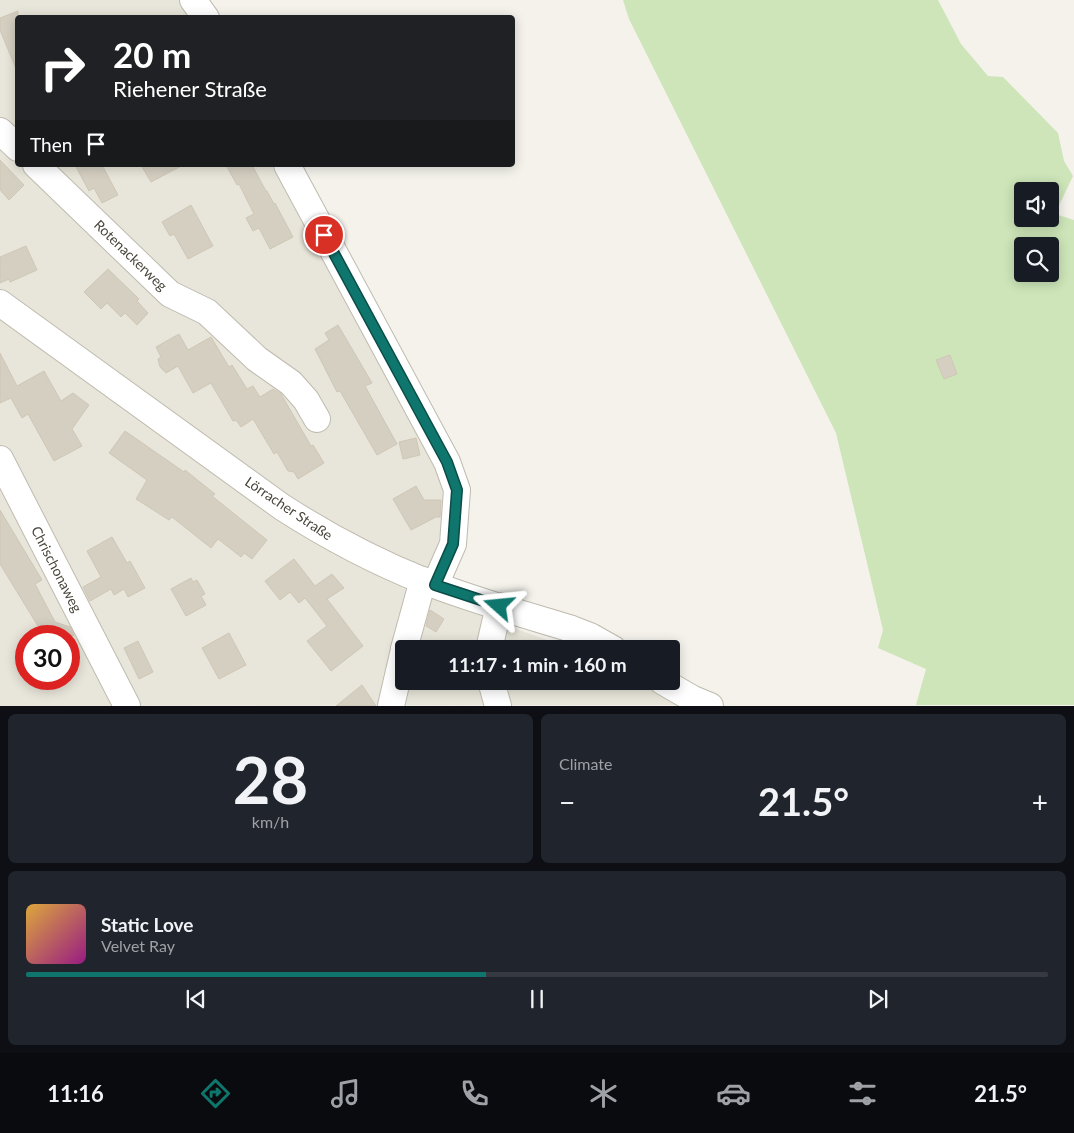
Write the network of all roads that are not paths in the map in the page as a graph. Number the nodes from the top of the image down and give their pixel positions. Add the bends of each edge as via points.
1 (193, 0) edge
2 (204, 15) edge
3 (0, 131) edge
4 (15, 145) edge
5 (38, 167) edge
6 (288, 167) edge
7 (0, 303) edge
8 (316, 419) dead end
9 (0, 459) edge
10 (429, 583) junction
11 (499, 606) junction
12 (407, 640) edge
13 (491, 640) edge
14 (597, 640) edge
15 (395, 688) edge
16 (494, 690) edge
17 (677, 690) edge
18 (127, 706) edge
19 (391, 706) edge
20 (498, 706) edge
21 (710, 706) edge

1 - 2 street
3 - 4 street
5 - 8 street, Rotenackerweg via 170,294 207,312 257,359 290,382 306,400
6 - 10 street via 454,480 457,490 453,544
7 - 10 street, Lörracher Straße via 282,507 359,552
9 - 18 street, Chrischonaweg
10 - 11 street, Lörracher Straße
10 - 12 street
11 - 13 street
11 - 14 street, Lörracher Straße
15 - 19 street
16 - 20 street
17 - 21 street

